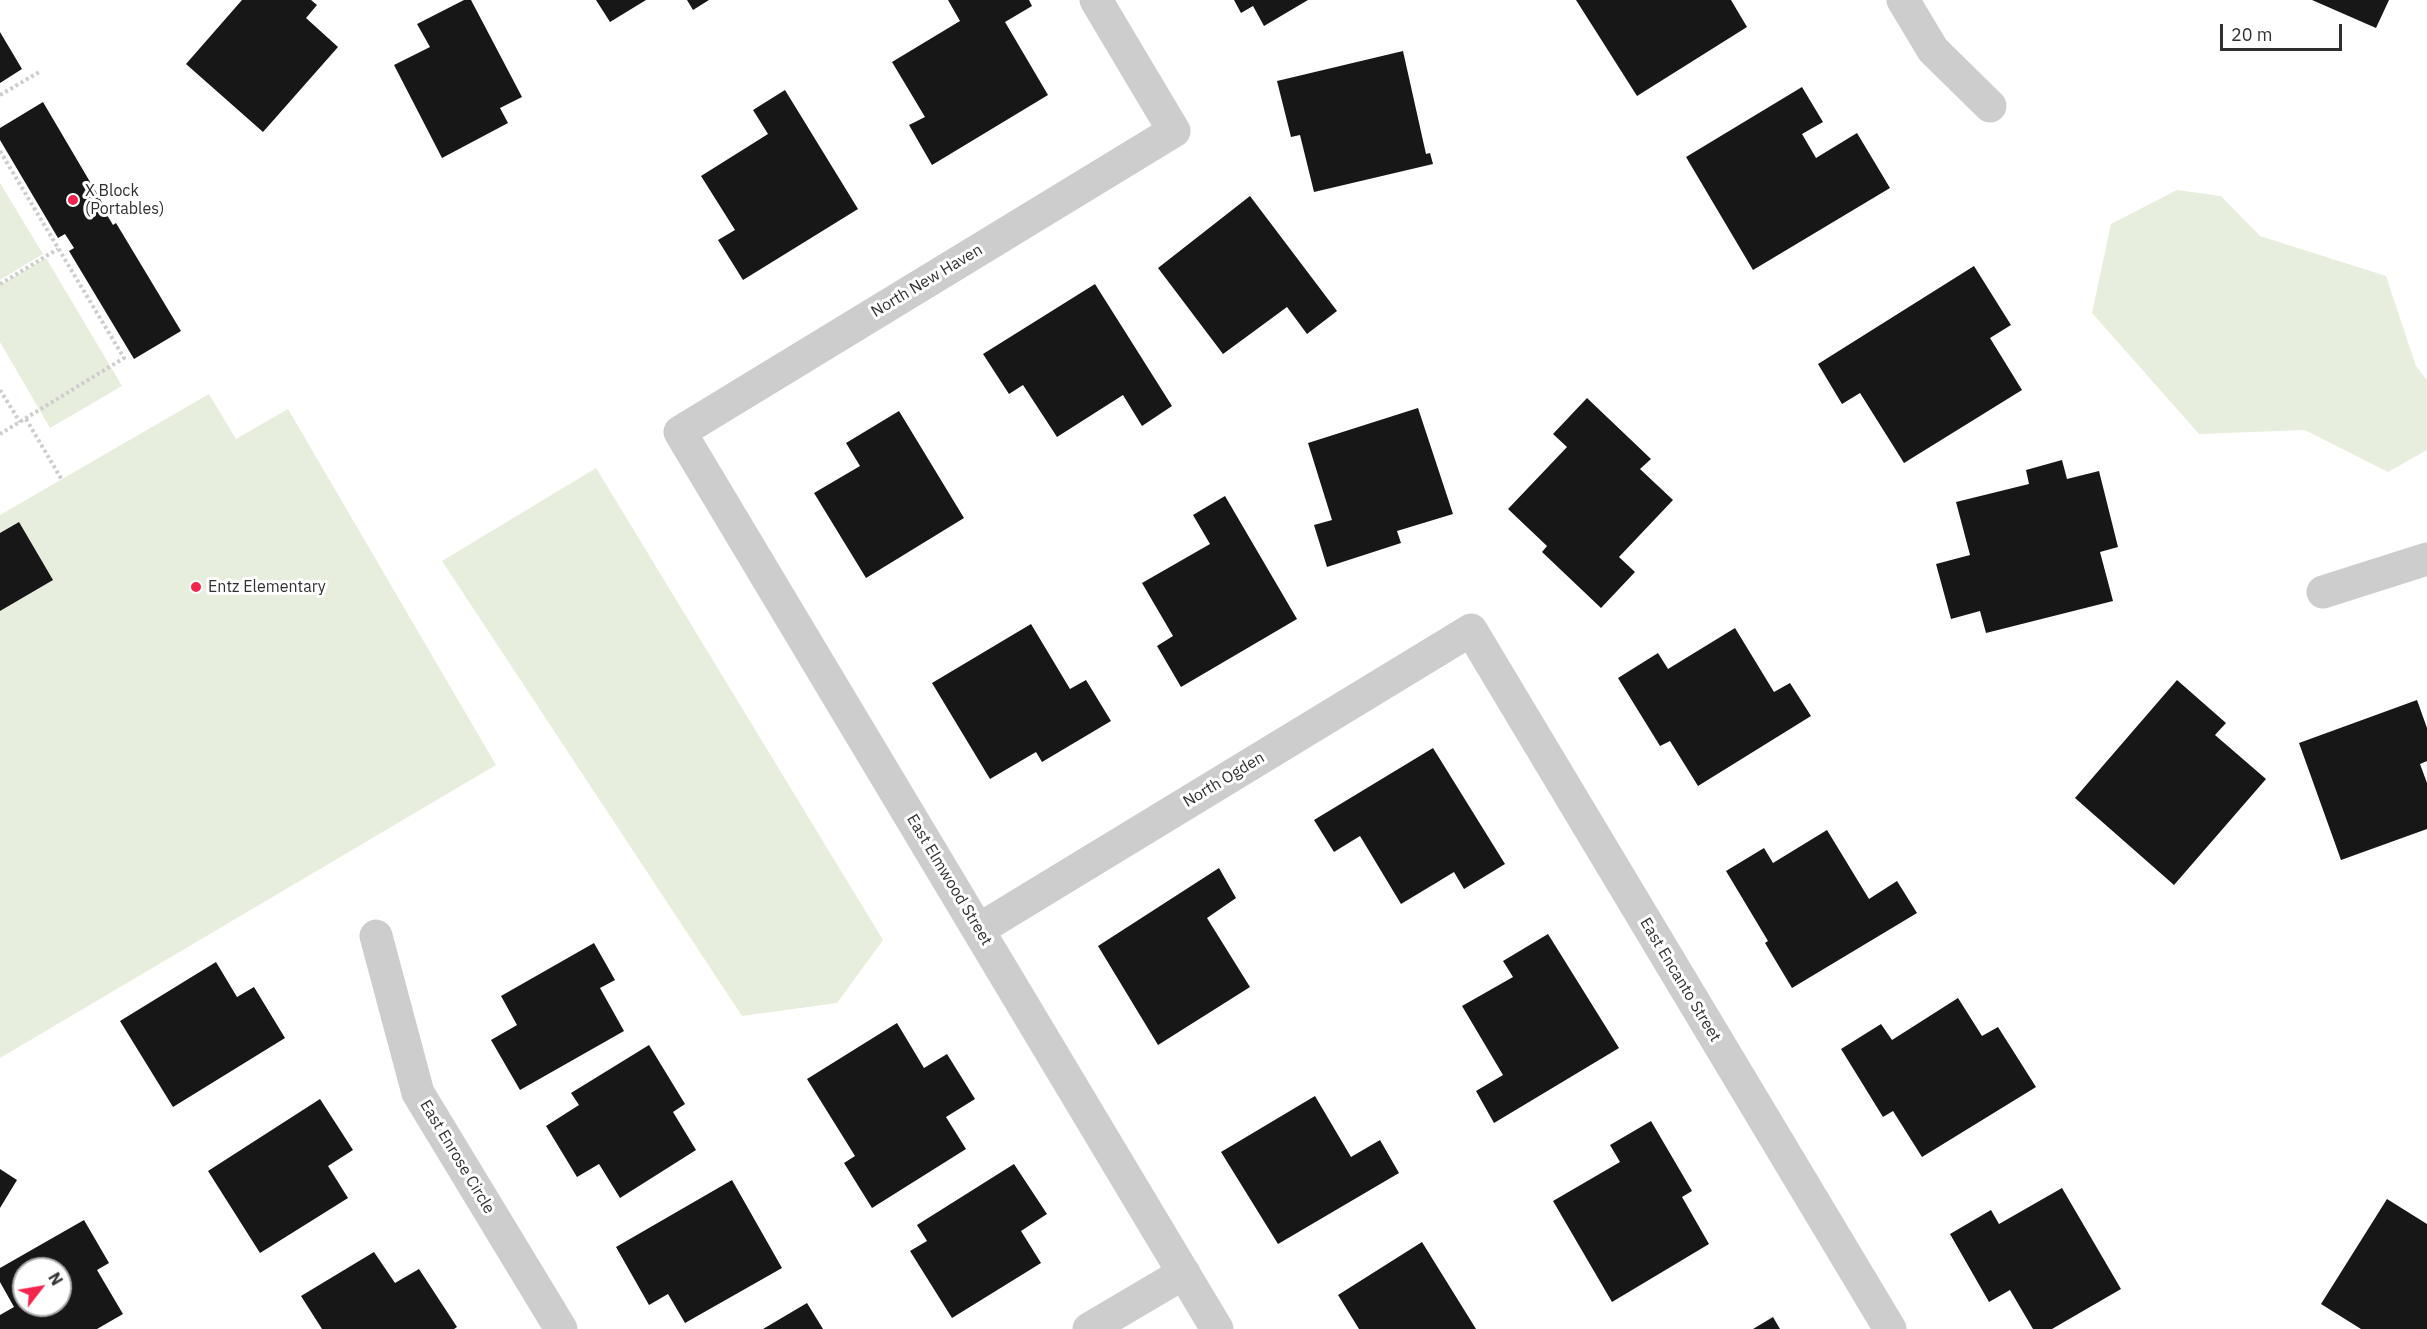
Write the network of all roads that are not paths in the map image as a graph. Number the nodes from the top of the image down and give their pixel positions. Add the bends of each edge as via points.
1 (1096, 0) edge
2 (1903, 0) edge
3 (1990, 106) dead end
4 (680, 432) joint
5 (2427, 559) edge
6 (2323, 592) dead end
7 (1471, 630) joint
8 (978, 930) junction
9 (375, 936) dead end
10 (1184, 1273) junction
11 (561, 1329) edge
12 (1089, 1329) edge
13 (1217, 1329) edge
14 (1890, 1329) edge

1 - 4 street, North New Haven via 1174,131
2 - 3 street via 1933,50
4 - 8 street, East Elmwood Street
5 - 6 street
7 - 8 street, North Ogden
7 - 14 street, East Encanto Street
8 - 10 street, East Elmwood Street
9 - 11 street, East Enrose Circle via 418,1092
10 - 12 street
10 - 13 street, East Elmwood Street

